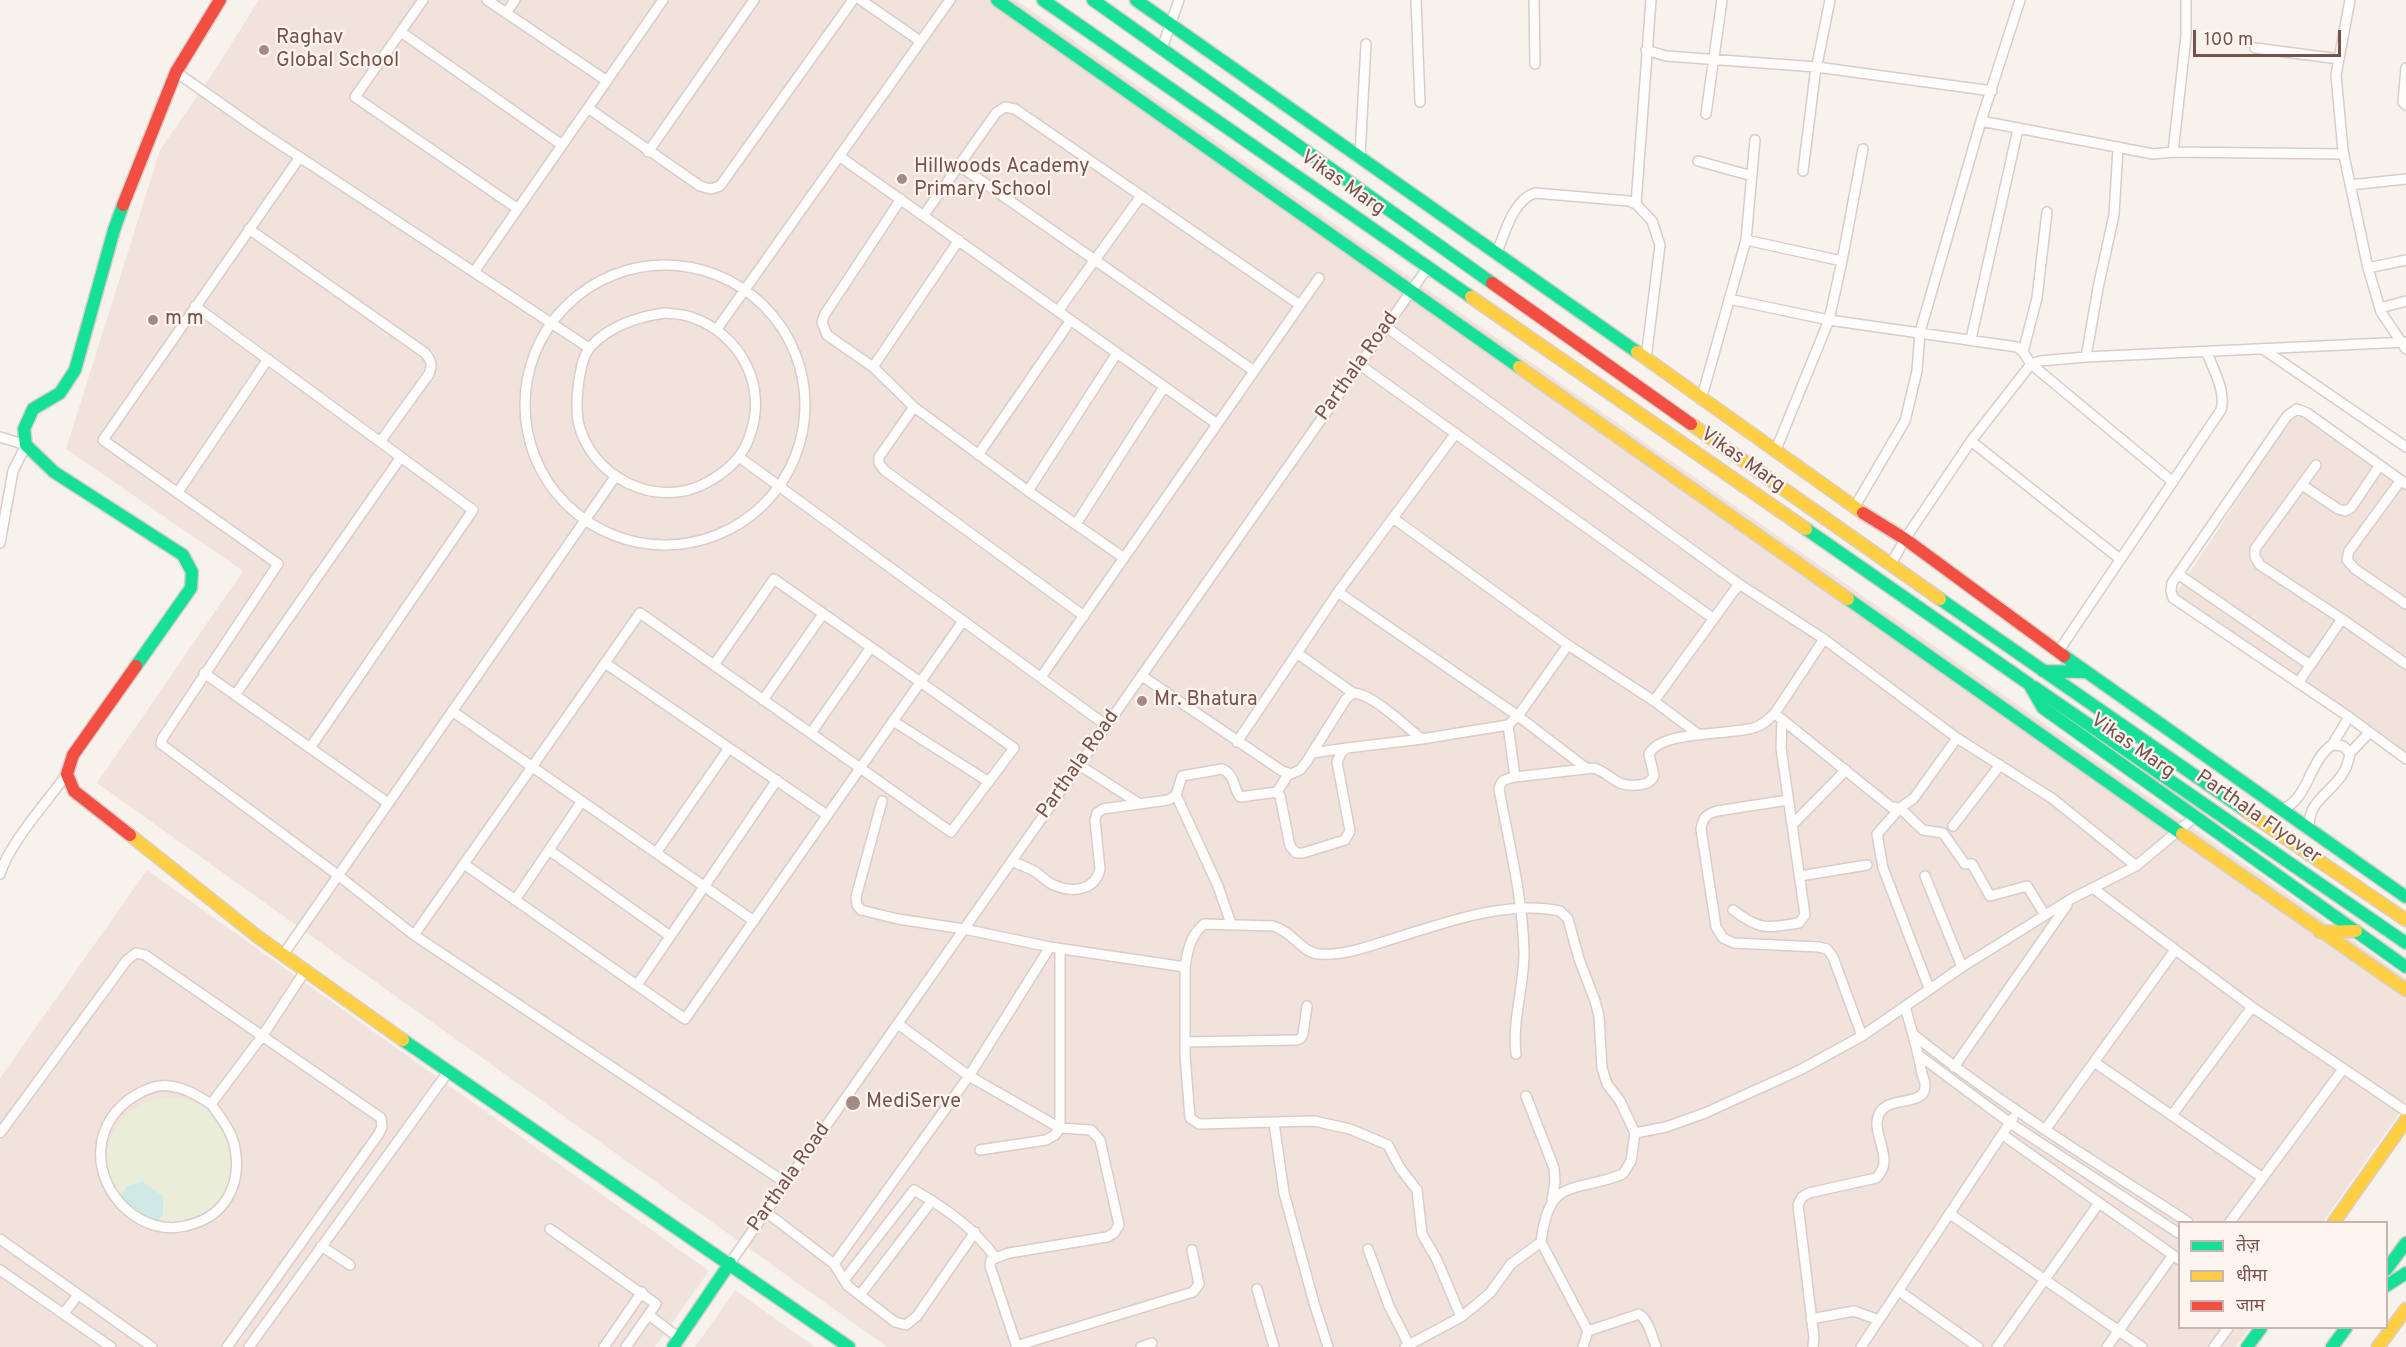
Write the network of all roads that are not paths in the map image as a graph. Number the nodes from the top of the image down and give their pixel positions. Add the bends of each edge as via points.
1 (220, 0) edge
2 (423, 0) edge
3 (488, 0) edge
4 (515, 0) edge
5 (663, 0) edge
6 (754, 0) edge
7 (853, 0) edge
8 (861, 0) edge
9 (950, 0) edge
10 (997, 0) edge
11 (1043, 0) edge
12 (1093, 0) edge
13 (1136, 0) edge
14 (1179, 0) edge
15 (1416, 0) edge
16 (1534, 0) edge
17 (1651, 0) edge
18 (1722, 0) edge
19 (1830, 0) edge
20 (2020, 0) edge
21 (2186, 0) edge
22 (2350, 0) edge
23 (506, 13) junction
24 (1171, 24) junction
25 (401, 32) junction
26 (920, 41) junction
27 (1366, 44) dead end
28 (1162, 48) junction
29 (2255, 48) dead end
30 (1646, 50) junction
31 (1714, 58) junction
32 (2339, 59) junction
33 (1535, 64) dead end
34 (1817, 67) junction
35 (2406, 68) edge
36 (176, 72) junction
37 (607, 81) junction
38 (1992, 91) junction
39 (1420, 102) dead end
40 (2406, 105) edge
41 (588, 108) junction
42 (1706, 114) dead end
43 (1981, 121) junction
44 (2018, 129) junction
45 (1755, 140) dead end
46 (562, 145) junction
47 (2118, 148) junction
48 (1863, 149) dead end
49 (648, 152) junction
50 (2173, 152) junction
51 (2344, 154) junction
52 (839, 156) junction
53 (1360, 156) junction
54 (300, 157) junction
55 (1698, 161) dead end
56 (960, 165) junction
57 (1803, 171) dead end
58 (1752, 176) junction
59 (2406, 179) edge
60 (2350, 186) junction
61 (1141, 196) junction
62 (901, 200) junction
63 (1636, 204) junction
64 (518, 209) junction
65 (2047, 212) dead end
66 (924, 215) junction
67 (249, 229) junction
68 (959, 240) junction
69 (1746, 240) junction
70 (1497, 252) junction
71 (1095, 260) junction
72 (2406, 260) edge
73 (1842, 261) junction
74 (1428, 267) junction
75 (2368, 268) junction
76 (474, 272) junction
77 (1319, 278) dead end
78 (745, 289) junction
79 (1411, 292) junction
80 (1729, 299) junction
81 (2406, 301) edge
82 (1300, 305) junction
83 (195, 306) junction
84 (2380, 308) junction
85 (1058, 311) junction
86 (1071, 320) junction
87 (1829, 320) junction
88 (549, 321) junction
89 (1386, 327) junction
90 (717, 329) junction
91 (1920, 332) junction
92 (1971, 339) junction
93 (2405, 345) edge
94 (589, 348) junction
95 (2263, 349) junction
96 (2023, 352) junction
97 (1117, 353) junction
98 (2207, 353) junction
99 (2086, 357) junction
100 (268, 359) junction
101 (1646, 359) junction
102 (2031, 364) junction
103 (1360, 365) junction
104 (873, 367) junction
105 (1254, 371) junction
106 (1164, 387) junction
107 (1701, 400) junction
108 (914, 407) junction
109 (1217, 424) junction
110 (1456, 433) junction
111 (0, 437) edge
112 (1971, 441) junction
113 (380, 442) junction
114 (26, 445) junction
115 (2406, 447) edge
116 (1775, 452) junction
117 (978, 455) junction
118 (401, 457) junction
119 (739, 457) junction
120 (2316, 465) dead end
121 (2380, 465) junction
122 (615, 477) junction
123 (2173, 482) junction
124 (2404, 482) edge
125 (2301, 485) junction
126 (781, 487) junction
127 (1028, 491) junction
128 (178, 492) junction
129 (1854, 508) junction
130 (1393, 518) junction
131 (584, 520) junction
132 (1076, 524) junction
133 (1905, 539) junction
134 (0, 543) edge
135 (1124, 558) junction
136 (2120, 559) junction
137 (1891, 564) junction
138 (2178, 574) junction
139 (1739, 584) junction
140 (1338, 592) junction
141 (2406, 604) edge
142 (823, 614) junction
143 (1084, 616) junction
144 (1714, 619) junction
145 (2342, 619) junction
146 (963, 621) junction
147 (1824, 639) junction
148 (1568, 645) junction
149 (871, 647) junction
150 (2058, 652) junction
151 (1297, 653) junction
152 (605, 663) junction
153 (2406, 664) edge
154 (714, 665) junction
155 (2310, 666) junction
156 (2041, 671) junction
157 (2087, 672) junction
158 (204, 673) junction
159 (1142, 676) junction
160 (1041, 677) junction
161 (920, 682) junction
162 (2298, 683) junction
163 (2029, 684) junction
164 (1353, 693) junction
165 (235, 695) junction
166 (763, 700) junction
167 (1654, 701) junction
168 (452, 711) junction
169 (1518, 716) junction
170 (1778, 716) junction
171 (2349, 717) junction
172 (893, 721) junction
173 (1508, 725) junction
174 (1107, 726) junction
175 (811, 733) junction
176 (2369, 733) junction
177 (1698, 734) junction
178 (1957, 738) junction
179 (1422, 739) junction
180 (1237, 742) junction
181 (2332, 745) junction
182 (310, 748) junction
183 (729, 748) junction
184 (1347, 748) junction
185 (1312, 753) junction
186 (2350, 753) junction
187 (2405, 755) edge
188 (1079, 765) junction
189 (2000, 765) junction
190 (532, 766) junction
191 (860, 768) junction
192 (1586, 768) junction
193 (1846, 770) junction
194 (1289, 773) junction
195 (67, 774) junction
196 (1515, 777) junction
197 (777, 780) junction
198 (989, 782) junction
199 (1276, 792) junction
200 (1176, 795) junction
201 (1788, 800) junction
202 (582, 801) junction
203 (882, 801) dead end
204 (388, 803) junction
205 (1140, 804) junction
206 (2290, 805) junction
207 (1900, 808) junction
208 (2310, 812) junction
209 (827, 815) junction
210 (2196, 816) junction
211 (1792, 825) junction
212 (1953, 826) dead end
213 (2310, 830) junction
214 (2179, 832) junction
215 (549, 850) junction
216 (656, 853) junction
217 (1012, 861) junction
218 (464, 864) junction
219 (1867, 865) dead end
220 (2136, 866) junction
221 (0, 874) edge
222 (339, 876) junction
223 (1800, 876) junction
224 (1925, 876) dead end
225 (704, 886) junction
226 (2094, 889) junction
227 (2406, 897) edge
228 (2071, 899) junction
229 (515, 900) junction
230 (1522, 908) junction
231 (1733, 910) dead end
232 (2045, 915) junction
233 (2406, 920) edge
234 (754, 921) junction
235 (1231, 924) junction
236 (964, 929) junction
237 (2356, 931) junction
238 (2320, 932) junction
239 (414, 935) junction
240 (670, 936) junction
241 (2406, 943) edge
242 (2375, 945) junction
243 (1055, 948) junction
244 (2175, 950) junction
245 (283, 955) junction
246 (2364, 961) junction
247 (1185, 967) junction
248 (1962, 967) junction
249 (2406, 967) edge
250 (305, 971) junction
251 (637, 985) junction
252 (1929, 988) junction
253 (2406, 990) edge
254 (1306, 1006) dead end
255 (1905, 1006) junction
256 (2252, 1007) junction
257 (898, 1024) junction
258 (262, 1035) junction
259 (1914, 1035) junction
260 (1862, 1036) junction
261 (1185, 1042) junction
262 (1516, 1054) dead end
263 (1920, 1056) junction
264 (2094, 1062) junction
265 (1954, 1067) junction
266 (2343, 1069) junction
267 (448, 1072) junction
268 (969, 1076) junction
269 (1526, 1096) dead end
270 (211, 1104) junction
271 (2018, 1111) junction
272 (2406, 1111) edge
273 (2172, 1115) junction
274 (2406, 1120) edge
275 (1274, 1123) junction
276 (2010, 1123) junction
277 (1060, 1128) junction
278 (2045, 1130) junction
279 (0, 1133) edge
280 (1635, 1133) junction
281 (2003, 1135) junction
282 (980, 1150) dead end
283 (2263, 1178) junction
284 (786, 1183) junction
285 (931, 1202) junction
286 (1551, 1202) junction
287 (2099, 1203) junction
288 (766, 1212) junction
289 (1950, 1214) junction
290 (2186, 1221) edge
291 (2231, 1221) edge
292 (2335, 1221) edge
293 (550, 1229) dead end
294 (975, 1232) junction
295 (2178, 1233) edge
296 (0, 1239) edge
297 (1541, 1242) junction
298 (2406, 1243) edge
299 (321, 1246) junction
300 (1368, 1249) dead end
301 (1192, 1250) dead end
302 (995, 1257) junction
303 (2176, 1257) edge
304 (730, 1263) junction
305 (834, 1263) junction
306 (350, 1265) dead end
307 (2388, 1267) edge
308 (0, 1270) edge
309 (2406, 1273) edge
310 (844, 1280) junction
311 (2045, 1280) junction
312 (2388, 1285) edge
313 (1257, 1289) dead end
314 (1899, 1291) junction
315 (642, 1292) junction
316 (78, 1295) junction
317 (860, 1295) junction
318 (2406, 1309) edge
319 (64, 1313) junction
320 (649, 1315) junction
321 (1461, 1317) junction
322 (1811, 1319) junction
323 (1879, 1320) junction
324 (2227, 1329) edge
325 (2260, 1329) edge
326 (2345, 1329) edge
327 (1588, 1331) junction
328 (2118, 1331) junction
329 (676, 1343) edge
330 (1152, 1343) dead end
331 (1017, 1346) edge
332 (1407, 1346) edge
333 (111, 1347) edge
334 (152, 1347) edge
335 (227, 1347) edge
336 (249, 1347) edge
337 (604, 1347) edge
338 (626, 1347) edge
339 (849, 1347) edge
340 (1141, 1347) edge
341 (1274, 1347) edge
342 (1328, 1347) edge
343 (1583, 1347) edge
344 (1656, 1347) edge
345 (1813, 1347) edge
346 (1861, 1347) edge
347 (1978, 1347) edge
348 (1997, 1347) edge
349 (2107, 1347) edge
350 (2142, 1347) edge
351 (2214, 1347) edge
352 (2247, 1347) edge
353 (2332, 1347) edge
354 (2378, 1347) edge

1 - 36 street
2 - 25 street
3 - 23 street
4 - 23 street
5 - 37 street
6 - 49 street
7 - 49 street via 720,186 700,186
8 - 26 street
9 - 26 street
10 - 79 street
11 - 74 street, Vikas Marg
12 - 28 street, Vikas Marg
13 - 24 street
14 - 24 street
15 - 39 street
16 - 33 street
17 - 30 street
18 - 31 street
19 - 34 street
20 - 38 street
21 - 50 street via 2186,36
22 - 32 street
23 - 37 street
24 - 28 street
24 - 53 street
25 - 46 street
25 - 64 street via 355,97
26 - 52 street
27 - 53 street
28 - 137 street, Vikas Marg
29 - 32 street
30 - 31 street via 1666,56
30 - 63 street
31 - 34 street
31 - 42 street
32 - 51 street via 2336,75
34 - 38 street
34 - 57 street
35 - 40 street
36 - 54 street
36 - 114 street via 114,230 75,370 60,393 33,410 24,429
37 - 41 street
38 - 43 street
41 - 46 street
41 - 49 street
43 - 44 street
43 - 91 street
44 - 47 street
44 - 92 street
45 - 58 street
46 - 64 street
47 - 50 street via 2153,154
47 - 99 street via 2114,215
48 - 73 street
50 - 51 street
51 - 60 street
52 - 62 street
52 - 78 street
53 - 70 street
54 - 67 street
54 - 76 street
55 - 58 street
56 - 61 street via 996,113 1005,107 1015,109
56 - 66 street
56 - 71 street
58 - 69 street
59 - 60 street
60 - 75 street
61 - 71 street
61 - 82 street
62 - 66 street
62 - 104 street via 822,322 827,335
63 - 70 street via 1616,199 1527,195 1519,203
63 - 101 street via 1652,221 1660,245
64 - 76 street
65 - 96 street via 2037,298
66 - 68 street
67 - 83 street
67 - 113 street via 431,360 429,374
68 - 85 street
68 - 104 street
69 - 73 street
69 - 80 street
70 - 101 street
71 - 85 street
71 - 105 street
72 - 75 street
73 - 87 street
74 - 79 street, Parthala Road
74 - 163 street, Vikas Marg
75 - 84 street
76 - 88 street
77 - 82 street
78 - 88 street via 705,270 661,263 618,271 575,295
78 - 90 street
78 - 126 street via 777,320 798,359 806,403 800,447
79 - 89 street, Parthala Road
79 - 214 street
80 - 87 street
80 - 107 street
81 - 84 street
82 - 105 street
83 - 100 street
83 - 128 street via 103,440
84 - 93 street
85 - 86 street
86 - 97 street
86 - 117 street
87 - 91 street
87 - 116 street
88 - 94 street
88 - 131 street via 526,376 525,425 540,471
89 - 103 street, Parthala Road
89 - 139 street
90 - 94 street via 690,316 664,313 645,316 607,332
90 - 119 street via 734,344 749,367 756,391 755,417
91 - 92 street
91 - 129 street via 1917,371 1905,421
92 - 96 street via 2007,344
93 - 95 street
94 - 122 street via 577,395 578,422 589,450
95 - 98 street
95 - 115 street
96 - 102 street
97 - 106 street
97 - 127 street
98 - 99 street
98 - 123 street via 2220,386 2221,410
99 - 102 street
100 - 113 street
100 - 128 street
101 - 107 street
102 - 112 street
102 - 123 street
103 - 110 street
103 - 159 street, Parthala Road
104 - 108 street
105 - 109 street
106 - 109 street
106 - 132 street
107 - 116 street
108 - 117 street
108 - 143 street via 879,457 884,470
109 - 135 street
110 - 130 street
110 - 144 street
111 - 114 street
112 - 133 street
112 - 136 street
113 - 118 street
114 - 134 street via 13,471
114 - 195 street via 54,472 183,555 192,572 191,588 73,755
116 - 129 street
117 - 127 street
118 - 165 street
118 - 182 street via 473,510
119 - 122 street via 720,475 697,488 676,493 640,489
119 - 126 street
120 - 125 street
121 - 124 street
121 - 125 street via 2345,511
121 - 138 street via 2307,413 2297,410 2287,416
122 - 131 street
123 - 136 street
124 - 141 street via 2349,551 2347,560
125 - 145 street via 2255,549 2255,557 2260,565
126 - 131 street via 750,518 707,540 659,546 611,536
126 - 146 street
127 - 132 street
128 - 158 street via 278,564
129 - 133 street
130 - 140 street
130 - 148 street
131 - 168 street
132 - 135 street
133 - 137 street
133 - 150 street
135 - 143 street
136 - 150 street
137 - 156 street, Vikas Marg
138 - 155 street
138 - 162 street via 2170,591 2173,598
139 - 144 street
139 - 147 street
140 - 151 street
140 - 169 street
142 - 149 street
142 - 154 street via 774,579
142 - 166 street
143 - 160 street
144 - 167 street
145 - 153 street
145 - 155 street
146 - 160 street
146 - 161 street
147 - 170 street
147 - 178 street
148 - 167 street
148 - 169 street
149 - 161 street
149 - 175 street
150 - 157 street
151 - 164 street
151 - 180 street
152 - 154 street via 640,613
152 - 183 street
152 - 190 street
154 - 166 street
155 - 162 street
156 - 157 street
156 - 233 street, Parthala Flyover
157 - 206 street
158 - 165 street
158 - 222 street via 162,739 162,746
159 - 174 street, Parthala Road
159 - 180 street
160 - 174 street
161 - 172 street
161 - 198 street via 1014,748
162 - 171 street
163 - 210 street, Vikas Marg via 2043,708
163 - 241 street, Parthala Flyover
164 - 179 street via 1372,700
164 - 185 street
165 - 182 street
166 - 175 street
167 - 177 street
168 - 190 street
168 - 204 street
169 - 173 street
169 - 192 street
170 - 177 street via 1754,728
170 - 193 street
170 - 201 street
171 - 176 street
171 - 181 street
172 - 191 street
172 - 198 street
173 - 179 street
173 - 196 street
174 - 188 street, Parthala Road
175 - 191 street
176 - 186 street
176 - 187 street
177 - 192 street via 1654,747 1649,754 1654,776 1645,784 1617,784 1601,770
178 - 189 street
178 - 207 street via 1914,798
179 - 184 street
180 - 194 street
181 - 186 street via 2343,746
181 - 206 street via 2318,759 2301,795
182 - 204 street
183 - 197 street
183 - 216 street
184 - 185 street
184 - 199 street via 1337,762 1350,831 1345,840 1296,853 1290,846
185 - 194 street via 1300,770
186 - 208 street via 2343,777
188 - 205 street
188 - 217 street, Parthala Road
189 - 212 street
189 - 220 street via 2053,799
190 - 202 street
190 - 218 street
191 - 198 street via 951,832
191 - 209 street
192 - 196 street
193 - 207 street via 1891,807
193 - 211 street
194 - 199 street
195 - 221 street
195 - 245 street via 74,791
196 - 230 street via 1506,779 1499,789
197 - 209 street
197 - 225 street
199 - 200 street via 1240,797 1232,776 1222,769 1182,776
200 - 205 street
200 - 235 street
201 - 211 street
201 - 260 street via 1717,811 1703,820 1701,829 1716,927 1723,938 1734,943 1827,949
202 - 215 street
202 - 216 street
203 - 236 street via 857,905 869,913
204 - 222 street
205 - 217 street via 1097,813 1100,869 1091,885 1069,890
206 - 208 street via 2299,816
206 - 208 street via 2305,798 2310,802
206 - 213 street
207 - 232 street via 1923,830 1943,833 1965,864 1972,864 1990,896 2027,886
207 - 252 street via 1877,834 1883,868
208 - 213 street
209 - 234 street
210 - 214 street
210 - 237 street, Vikas Marg
211 - 223 street
213 - 227 street
214 - 220 street
214 - 238 street
215 - 229 street
215 - 240 street
216 - 225 street
217 - 236 street, Parthala Road
218 - 229 street
218 - 239 street
219 - 223 street
220 - 226 street
222 - 239 street
222 - 245 street
223 - 231 street via 1805,915 1799,923 1765,928
224 - 248 street
225 - 234 street
225 - 240 street
226 - 228 street
226 - 244 street
228 - 232 street
228 - 265 street
229 - 251 street
230 - 235 street via 1446,921 1352,951 1321,955 1312,953 1284,929
230 - 262 street via 1523,972 1514,1031
230 - 280 street via 1560,911 1568,920 1599,1016 1606,1084 1620,1101
232 - 248 street
234 - 251 street via 685,1019
235 - 247 street via 1204,924 1195,932
236 - 243 street
236 - 257 street, Parthala Road
237 - 238 street
237 - 242 street, Vikas Marg
238 - 246 street
239 - 284 street
240 - 251 street
242 - 246 street
242 - 249 street, Vikas Marg
243 - 247 street
243 - 268 street
243 - 277 street
244 - 256 street
244 - 264 street
245 - 250 street
246 - 253 street
247 - 261 street
248 - 252 street
250 - 258 street
250 - 267 street
252 - 255 street
254 - 261 street via 1303,1034 1297,1040
255 - 259 street
255 - 260 street
256 - 266 street
256 - 273 street
257 - 268 street
257 - 284 street, Parthala Road
258 - 270 street
258 - 279 street via 146,955 136,953
258 - 335 street via 381,1118 382,1127
259 - 263 street
259 - 265 street
260 - 280 street via 1800,1070 1705,1113
261 - 275 street via 1188,1108 1195,1123
263 - 276 street
263 - 322 street via 1923,1094 1886,1106 1880,1112 1877,1122 1883,1172 1876,1178 1809,1193 1798,1205
264 - 273 street
264 - 278 street
265 - 271 street
266 - 272 street
266 - 283 street
267 - 299 street
267 - 304 street
268 - 277 street
268 - 305 street
269 - 286 street via 1554,1168
270 - 270 street via 191,1091 168,1085 148,1088 130,1098 110,1118 100,1160 105,1181 116,1200 136,1218 162,1228 184,1227 217,1212 230,1196 235,1147
271 - 276 street
271 - 278 street
273 - 283 street
274 - 292 street
275 - 321 street via 1333,1124 1388,1145 1417,1190 1422,1234
275 - 342 street via 1284,1193
276 - 281 street
276 - 295 street
277 - 282 street via 1046,1140
277 - 302 street via 1091,1130 1100,1140 1117,1229 1107,1237
278 - 290 street
280 - 286 street via 1631,1161 1623,1174 1563,1192
281 - 287 street
281 - 289 street
283 - 291 street
284 - 288 street, Parthala Road
285 - 294 street
285 - 310 street via 914,1191 910,1193
285 - 317 street
286 - 297 street via 1543,1221
287 - 303 street
287 - 311 street
288 - 304 street, Parthala Road
288 - 305 street
289 - 311 street
289 - 314 street
293 - 315 street
294 - 302 street
294 - 317 street via 911,1323 896,1322
296 - 316 street
297 - 321 street via 1511,1264 1490,1293
297 - 327 street
298 - 307 street
299 - 306 street
299 - 336 street
300 - 332 street
301 - 331 street via 1198,1284 1193,1292
302 - 331 street via 990,1266
303 - 328 street
304 - 329 street
304 - 339 street
305 - 310 street
308 - 319 street
309 - 312 street
310 - 317 street
311 - 328 street
311 - 348 street
313 - 341 street
314 - 323 street
314 - 347 street
315 - 320 street via 656,1304
315 - 337 street
316 - 319 street
316 - 334 street
318 - 354 street
319 - 333 street
320 - 329 street
320 - 338 street
321 - 332 street
322 - 323 street via 1854,1311
322 - 345 street
323 - 346 street
324 - 351 street
325 - 352 street
326 - 353 street
327 - 343 street
327 - 344 street via 1638,1314 1643,1316
328 - 349 street
328 - 350 street
330 - 340 street

